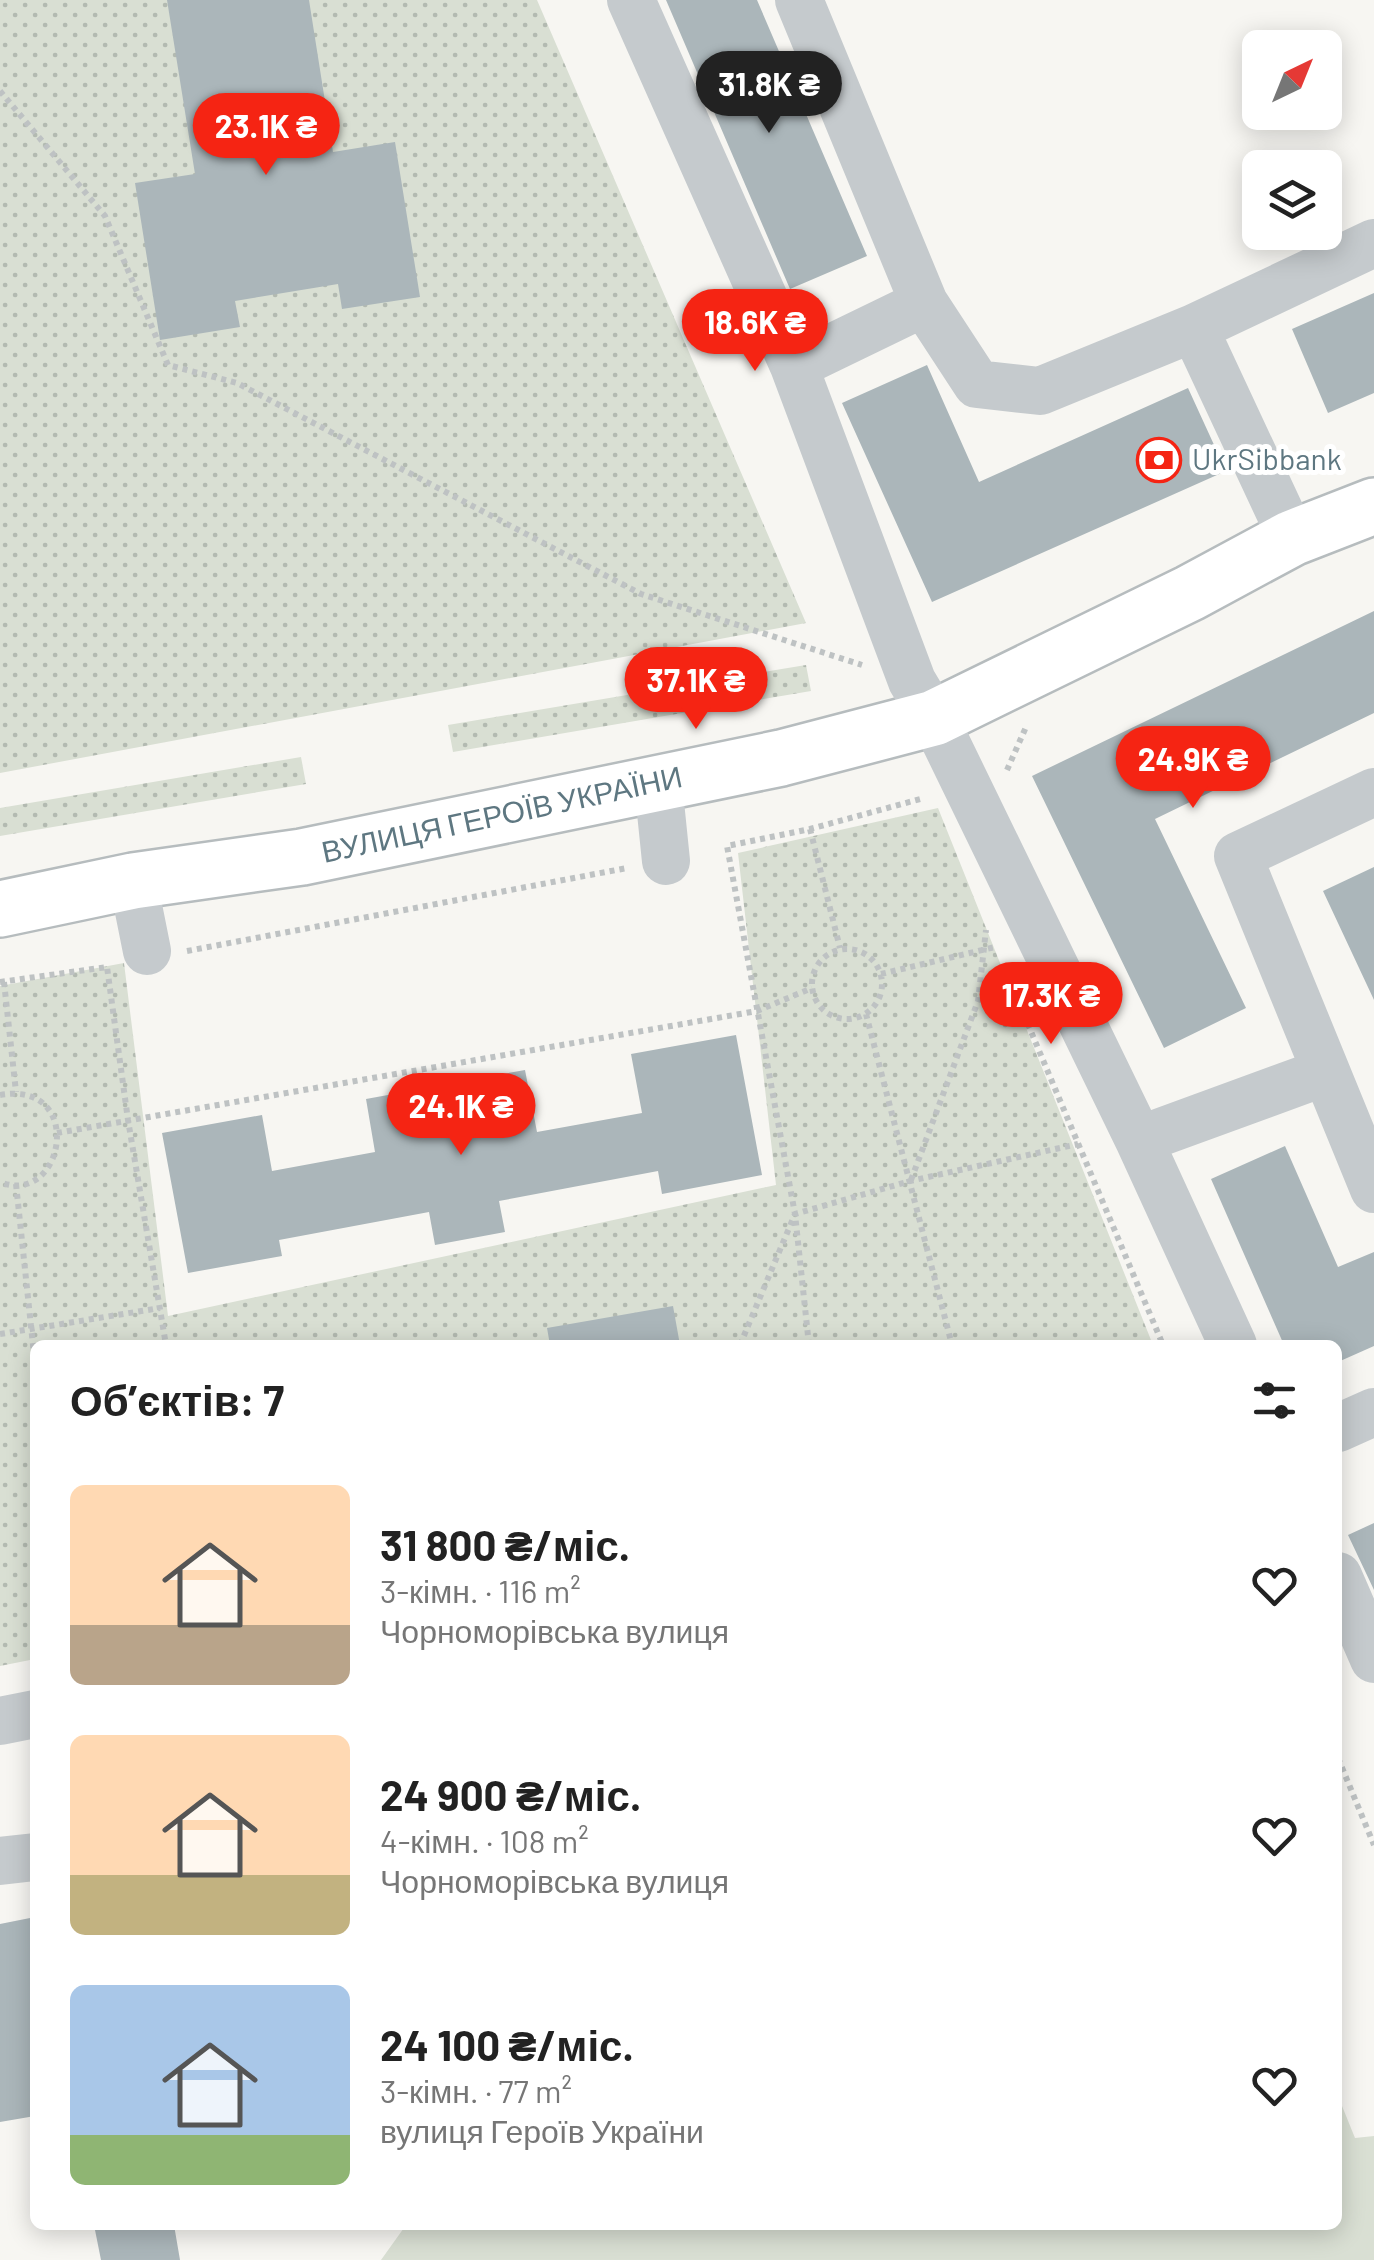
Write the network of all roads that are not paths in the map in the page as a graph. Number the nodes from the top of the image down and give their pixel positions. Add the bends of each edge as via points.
1 (630, 0) edge
2 (799, 0) edge
3 (1374, 243) edge
4 (924, 303) junction
5 (1194, 328) junction
6 (794, 366) junction
7 (1374, 506) edge
8 (1292, 538) junction
9 (923, 700) junction
10 (658, 783) junction
11 (1374, 792) edge
12 (666, 861) road end
13 (133, 882) junction
14 (0, 909) edge
15 (136, 959) road end
16 (1325, 1072) junction
17 (1138, 1140) junction
18 (1374, 1188) edge
19 (1231, 1340) edge
20 (1374, 1412) edge
21 (1342, 1426) edge
22 (1342, 1585) edge
23 (1374, 1659) edge
24 (30, 1715) edge
25 (0, 1721) edge
26 (30, 1858) edge
27 (0, 1861) edge

1 - 6 street
2 - 4 street
3 - 5 street
4 - 5 street via 977,384 1040,391
4 - 6 street
5 - 8 street
6 - 9 street
7 - 8 main road, ВУЛИЦЯ ГЕРОЇВ УКРАЇНИ
8 - 9 main road, ВУЛИЦЯ ГЕРОЇВ УКРАЇНИ via 1190,593
9 - 10 main road, ВУЛИЦЯ ГЕРОЇВ УКРАЇНИ via 781,758
9 - 17 street
10 - 12 street
10 - 13 main road, ВУЛИЦЯ ГЕРОЇВ УКРАЇНИ via 302,856
11 - 16 street via 1238,856
13 - 14 main road, ВУЛИЦЯ ГЕРОЇВ УКРАЇНИ
13 - 15 street
16 - 17 street
16 - 18 street
17 - 19 street
20 - 21 street
22 - 23 street
24 - 25 street
26 - 27 street

